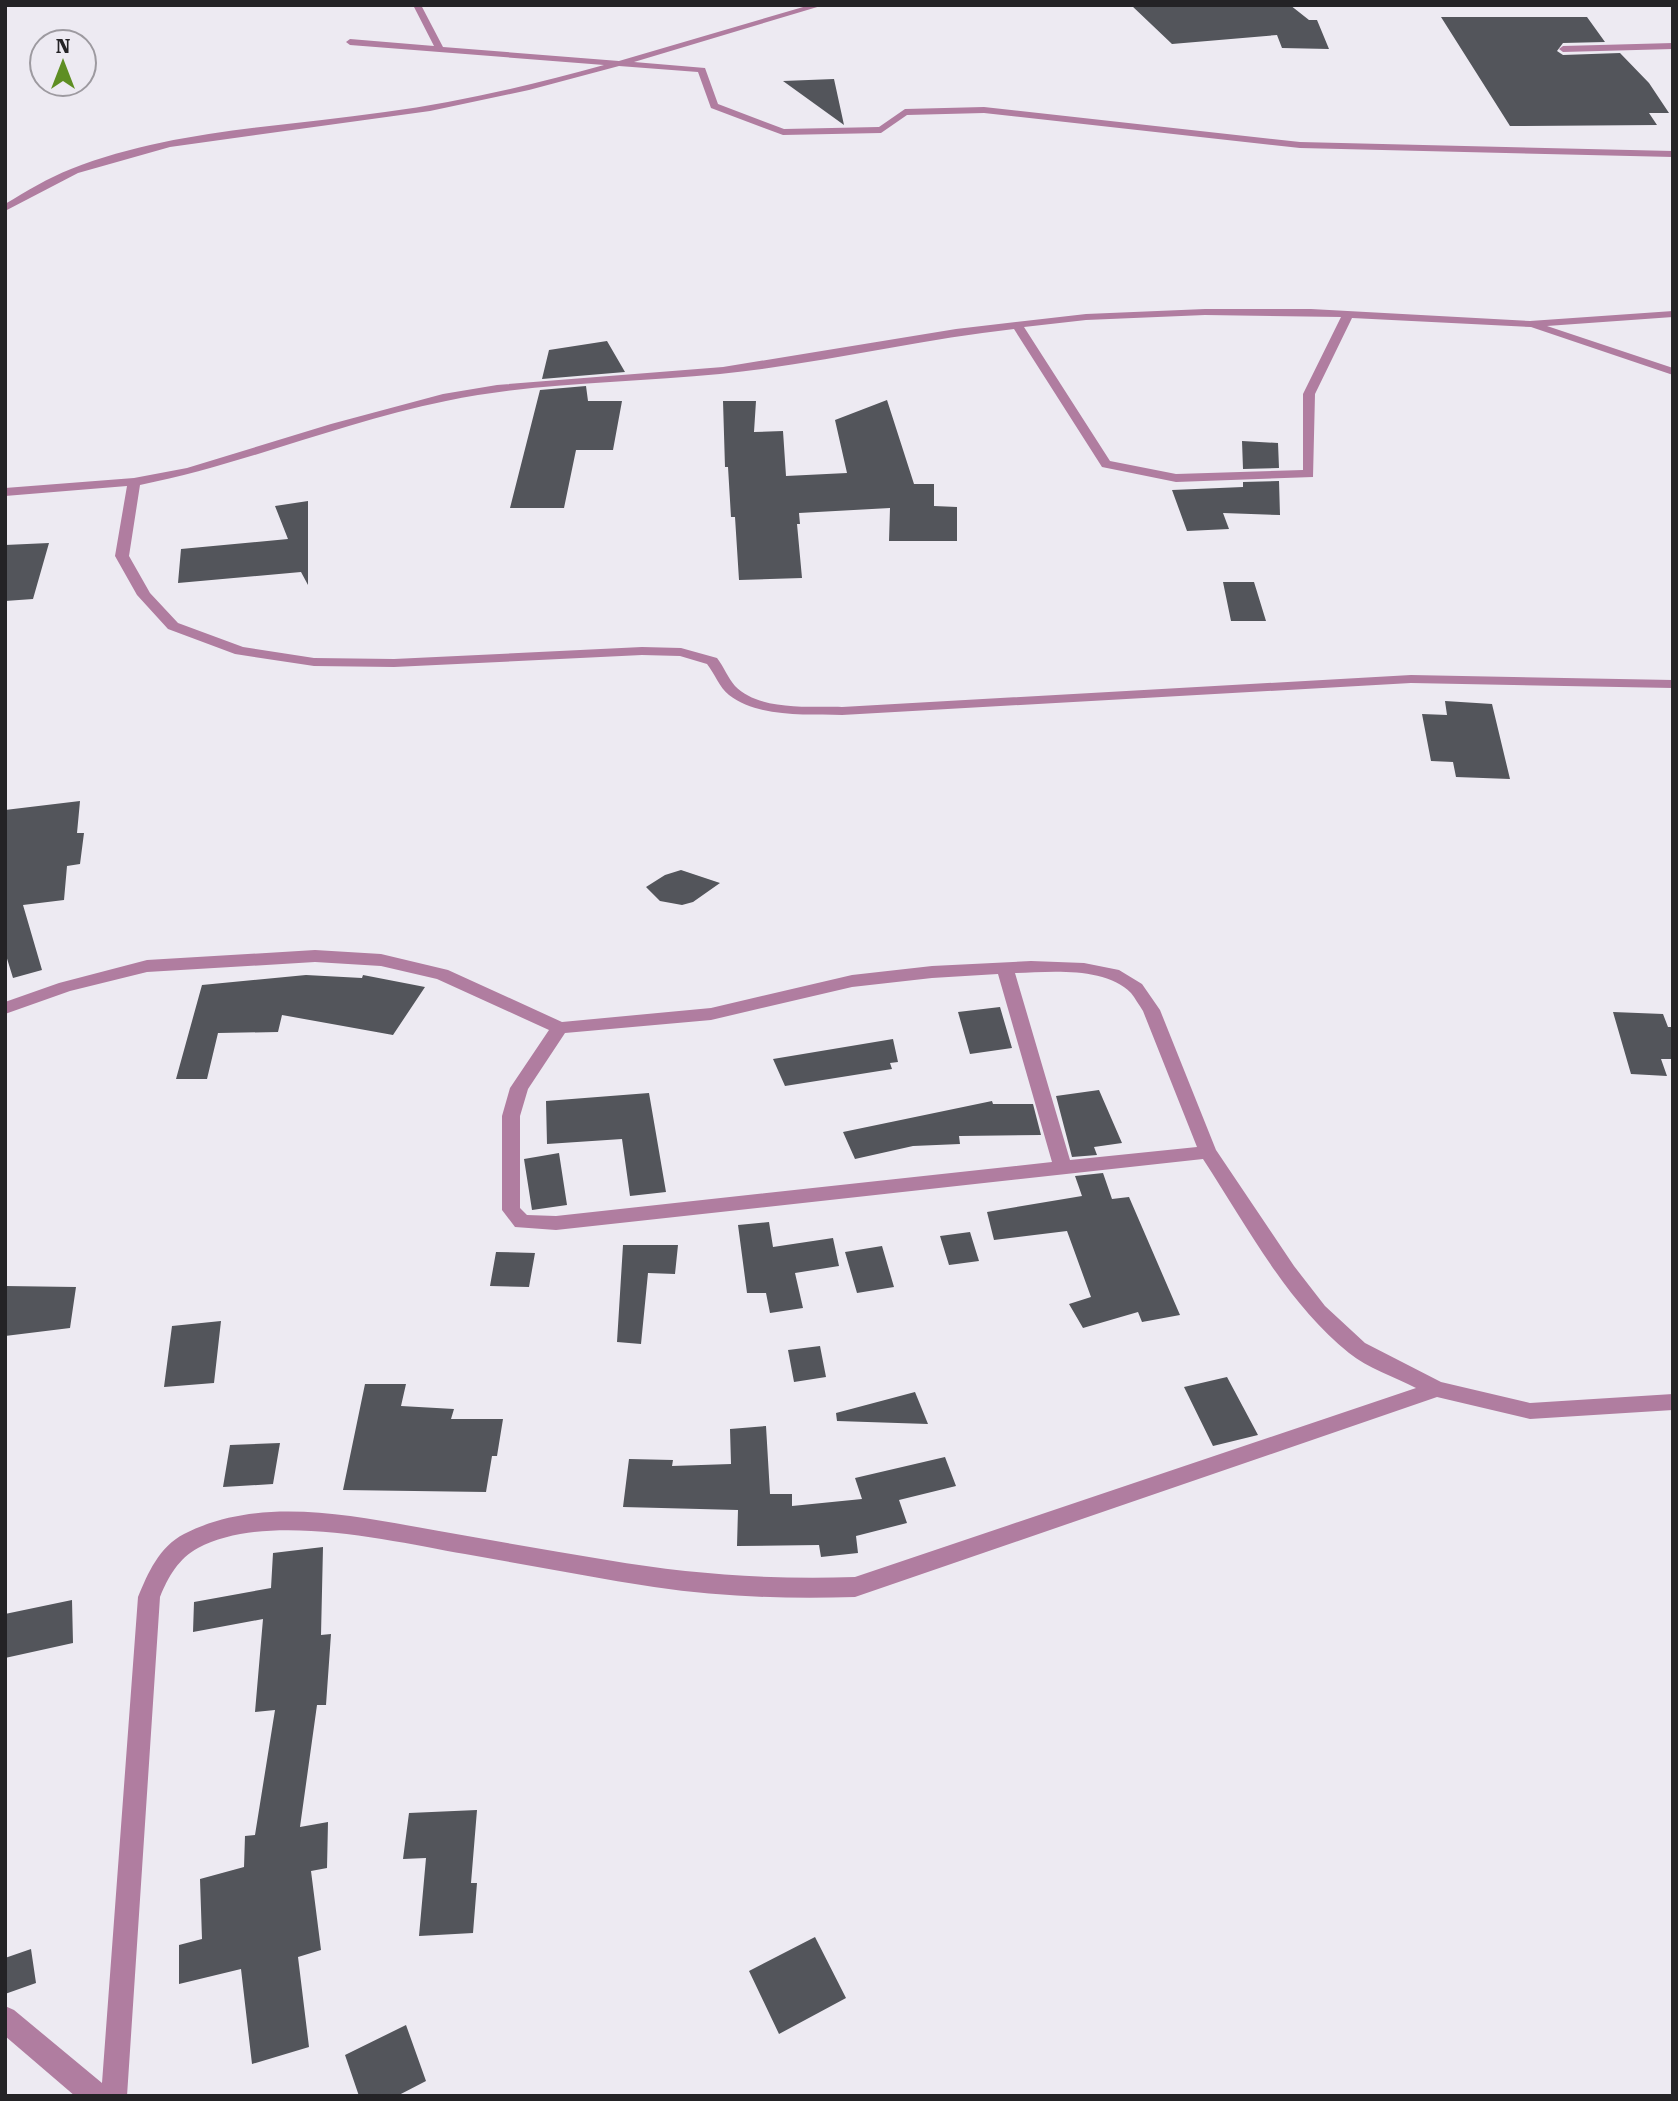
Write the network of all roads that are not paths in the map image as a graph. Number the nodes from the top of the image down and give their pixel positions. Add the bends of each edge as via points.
1 (417, 5) edge
2 (820, 5) edge
3 (350, 41) dead end
4 (1673, 46) edge
5 (439, 48) junction
6 (1563, 49) dead end
7 (628, 63) junction
8 (1673, 154) edge
9 (5, 208) edge
10 (1348, 314) junction
11 (1673, 314) edge
12 (1530, 324) junction
13 (1017, 325) junction
14 (1673, 372) edge
15 (135, 482) junction
16 (5, 492) edge
17 (1673, 684) edge
18 (1005, 968) junction
19 (5, 1008) edge
20 (560, 1028) junction
21 (1208, 1152) junction
22 (1063, 1168) junction
23 (1437, 1389) junction
24 (1673, 1402) edge
25 (5, 2019) edge
26 (96, 2096) edge
27 (114, 2096) edge

1 - 5 street
2 - 7 street
3 - 5 street
4 - 6 street
5 - 7 street
7 - 8 street via 702,70 713,106 783,132 881,130 905,112 984,110 1300,145
7 - 9 street via 428,108 259,129 141,152 55,179
10 - 12 street
10 - 13 street via 1205,312
10 - 13 street via 1309,394 1309,474 1176,478 1106,464
11 - 12 street
12 - 14 street
13 - 15 street via 723,370 497,388 429,402
15 - 16 street
15 - 17 street via 122,556 144,595 173,626 240,651 314,662 681,652 712,661 737,695 793,709 842,711 1411,679
18 - 20 street via 852,981 711,1014
18 - 21 street via 1084,969 1113,974 1136,988 1151,1010
18 - 22 street
19 - 20 street via 147,966 315,956 381,960 442,974
20 - 22 street via 519,1088 511,1116 511,1210 522,1222 556,1223
21 - 22 street
21 - 23 street via 1318,1311 1357,1349
23 - 24 street via 1530,1411
23 - 27 street via 855,1587 803,1591 694,1583 314,1520 246,1525 201,1536 170,1555 149,1597
25 - 26 street

